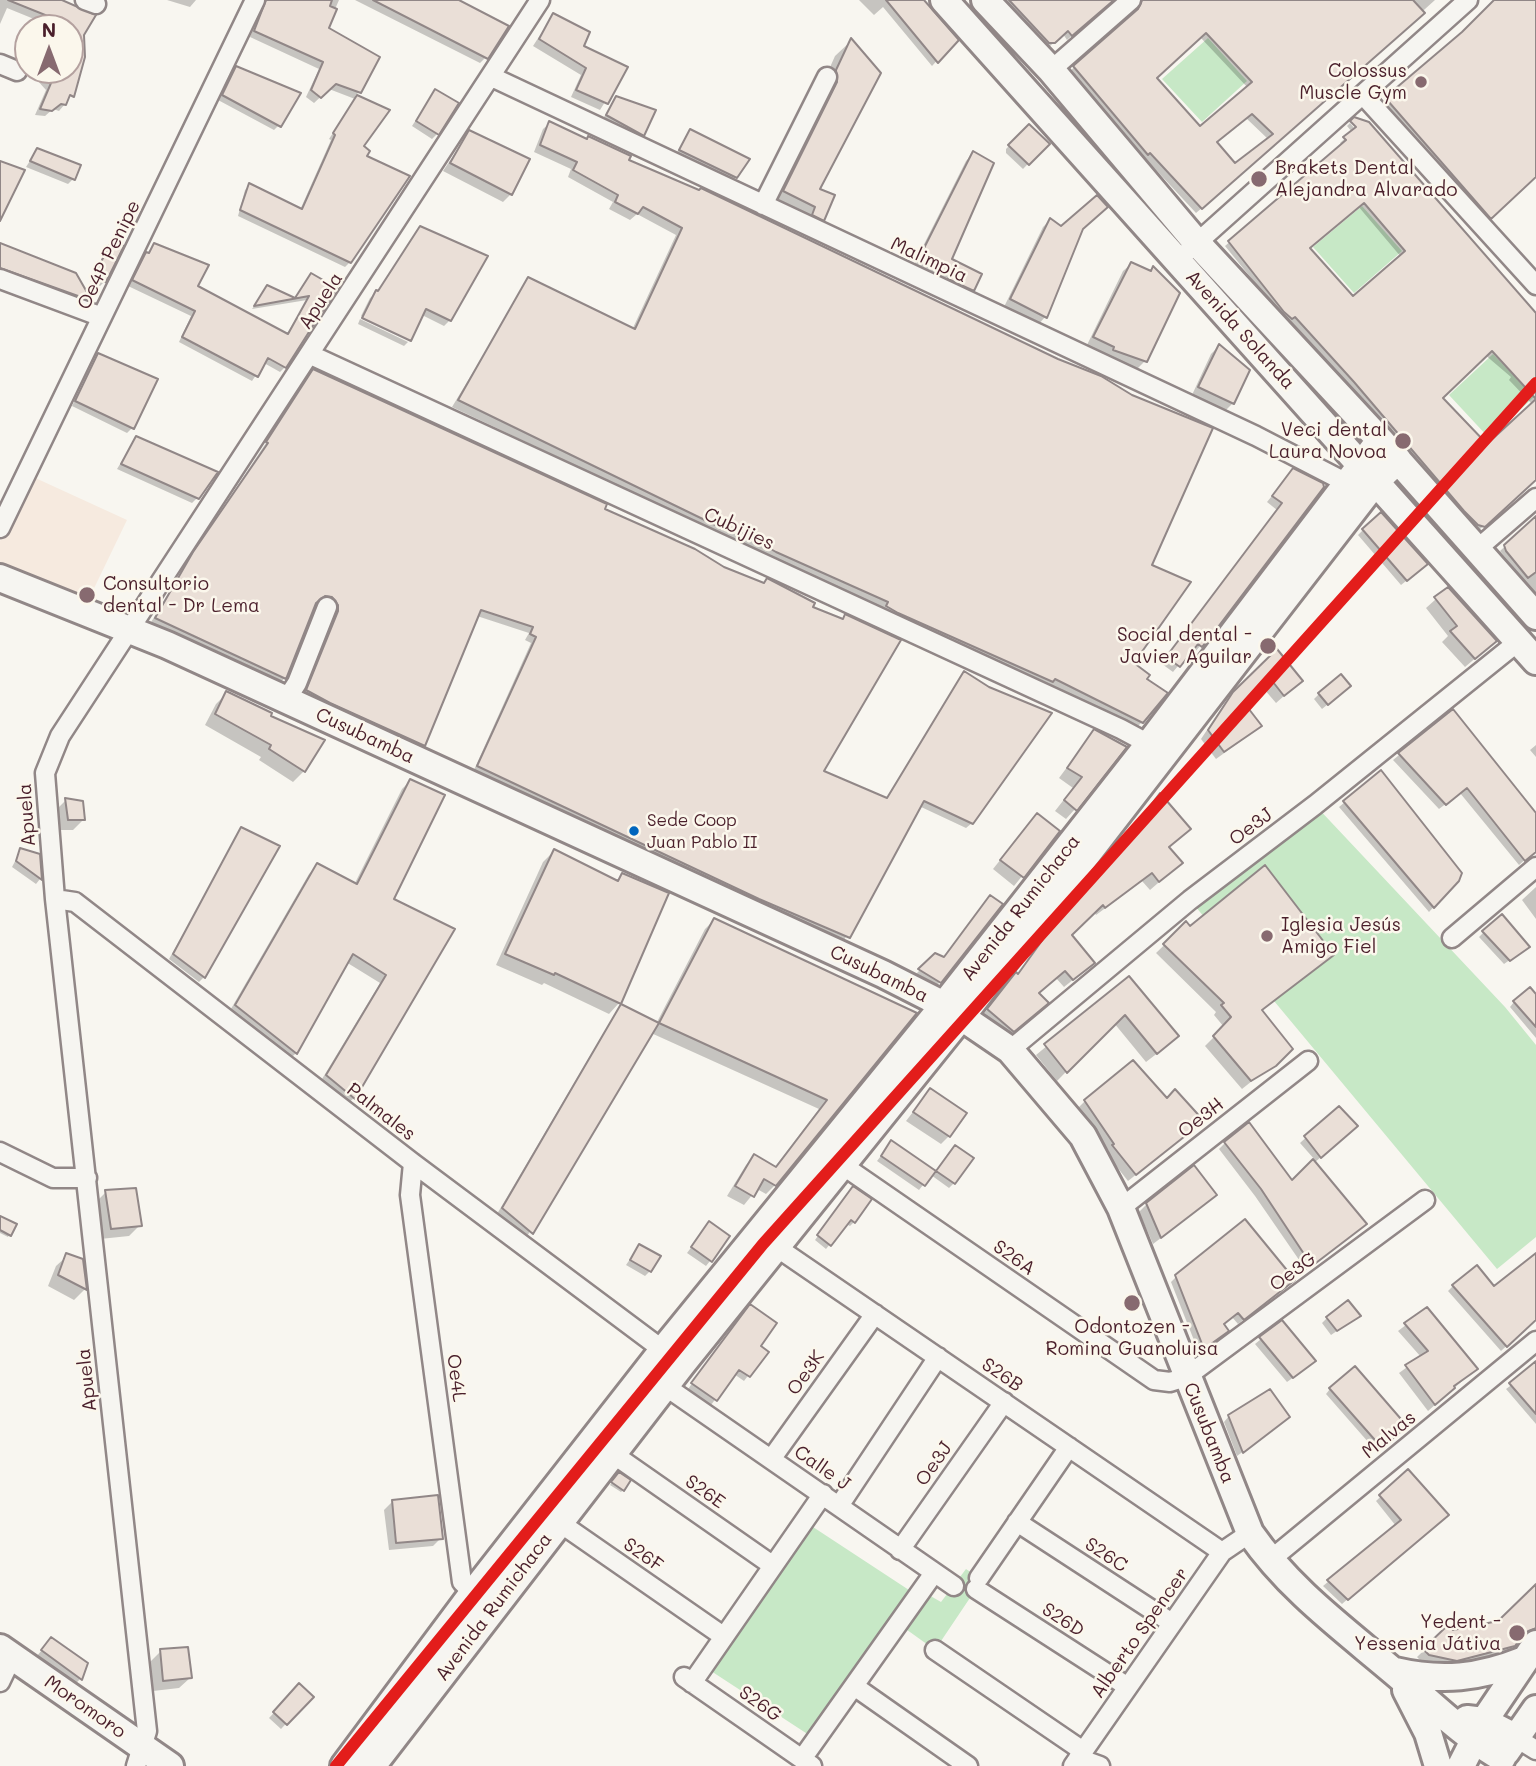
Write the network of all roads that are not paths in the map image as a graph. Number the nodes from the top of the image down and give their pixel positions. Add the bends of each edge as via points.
1 (255, 0) edge
2 (540, 0) edge
3 (944, 0) edge
4 (985, 0) edge
5 (1131, 0) edge
6 (1468, 0) edge
7 (1051, 70) junction
8 (492, 77) junction
9 (827, 77) dead end
10 (1363, 94) junction
11 (763, 205) junction
12 (1197, 243) junction
13 (1177, 261) junction
14 (0, 279) edge
15 (1536, 285) edge
16 (102, 317) junction
17 (311, 355) junction
18 (1380, 440) junction
19 (1398, 460) junction
20 (1361, 476) junction
21 (1536, 498) edge
22 (0, 528) edge
23 (1476, 550) junction
24 (0, 578) edge
25 (327, 607) dead end
26 (1536, 616) edge
27 (128, 630) junction
28 (1527, 651) edge
29 (286, 700) junction
30 (1149, 744) junction
31 (1536, 867) edge
32 (55, 899) junction
33 (1452, 938) dead end
34 (953, 1011) junction
35 (1010, 1050) junction
36 (1308, 1061) dead end
37 (0, 1152) edge
38 (833, 1158) junction
39 (413, 1163) junction
40 (86, 1178) junction
41 (1425, 1200) dead end
42 (1121, 1208) junction
43 (766, 1240) junction
44 (875, 1314) junction
45 (1536, 1341) edge
46 (672, 1357) junction
47 (938, 1357) junction
48 (1186, 1377) junction
49 (665, 1386) junction
50 (1003, 1402) junction
51 (1069, 1447) junction
52 (613, 1454) junction
53 (772, 1458) junction
54 (822, 1494) junction
55 (839, 1506) junction
56 (549, 1515) junction
57 (1017, 1522) junction
58 (1250, 1533) junction
59 (900, 1550) junction
60 (1222, 1552) junction
61 (1269, 1560) junction
62 (772, 1565) junction
63 (934, 1573) junction
64 (954, 1586) dead end
65 (473, 1593) junction
66 (1172, 1623) junction
67 (723, 1636) junction
68 (935, 1650) dead end
69 (6, 1652) edge
70 (1530, 1652) edge
71 (1393, 1671) junction
72 (0, 1682) edge
73 (854, 1686) junction
74 (1128, 1687) junction
75 (1536, 1709) edge
76 (1478, 1730) junction
77 (1513, 1755) edge
78 (139, 1756) edge
79 (1078, 1759) edge
80 (807, 1763) edge
81 (170, 1766) edge
82 (344, 1766) edge
83 (372, 1766) edge
84 (968, 1766) edge
85 (1100, 1766) edge
86 (1438, 1766) edge
87 (1461, 1766) edge

1 - 16 street, Oe4P Penipe
2 - 8 street, Apuela
3 - 13 street, Avenida Solanda
4 - 7 street, Avenida Solanda
5 - 7 street
6 - 10 street
7 - 12 street, Avenida Solanda
8 - 11 street, Malimpia
8 - 17 street, Apuela
9 - 11 street
10 - 12 street
10 - 15 street
11 - 20 street, Malimpia via 1256,436
12 - 13 street
12 - 18 street, Avenida Solanda
13 - 20 street, Avenida Solanda
14 - 16 street
16 - 22 street, Oe4P Penipe
17 - 27 street, Apuela
17 - 30 street, Cubijies
18 - 19 street, Avenida Solanda
18 - 20 street, Avenida Rumichaca
19 - 20 street, Avenida Rumichaca
19 - 23 street, Avenida Solanda
20 - 28 street, Avenida Solanda
20 - 30 street, Avenida Rumichaca
20 - 34 street, Avenida Rumichaca
21 - 23 street
23 - 26 street, Avenida Solanda
24 - 27 street, Cusubamba
25 - 29 street
27 - 29 street, Cusubamba
27 - 32 street, Apuela via 50,754 45,773
28 - 35 street, Oe3J via 1190,900
29 - 34 street, Cusubamba via 870,968
30 - 34 street, Avenida Rumichaca
31 - 33 street
32 - 39 street, Palmales via 75,902
32 - 40 street, Apuela
34 - 35 street, Cusubamba
34 - 38 street, Avenida Rumichaca
35 - 42 street, Cusubamba via 1083,1136
36 - 42 street, Oe3H
37 - 40 street via 53,1178
38 - 43 street, Avenida Rumichaca
38 - 48 street, S26A via 1154,1380
39 - 46 street, Palmales
39 - 65 street, Oe4L via 410,1195 461,1582
40 - 78 street, Apuela via 147,1731
41 - 48 street, Oe3G
42 - 48 street, Cusubamba
43 - 44 street, S26B
43 - 46 street, Avenida Rumichaca
44 - 47 street, S26B
44 - 53 street, Oe3K
45 - 61 street, Malvas
46 - 49 street, Avenida Rumichaca
46 - 56 street, Avenida Rumichaca
47 - 50 street, S26B
47 - 55 street
48 - 58 street, Cusubamba
49 - 52 street, Avenida Rumichaca
49 - 53 street, Calle J
50 - 51 street, S26B
50 - 59 street, Oe3J
51 - 57 street
51 - 60 street, S26B
52 - 56 street, Avenida Rumichaca
52 - 62 street, S26E
53 - 54 street, Calle J
54 - 55 street, Calle J
54 - 62 street
55 - 59 street, Calle J
56 - 65 street, Avenida Rumichaca
56 - 67 street, S26F
56 - 83 street, Avenida Rumichaca
57 - 66 street, S26C
57 - 74 street, S26D via 978,1583
58 - 60 street, Alberto Spencer
58 - 61 street, Cusubamba
59 - 63 street, Calle J
60 - 66 street, Alberto Spencer
61 - 71 street, Cusubamba via 1319,1611
62 - 67 street
63 - 64 street, Calle J
63 - 73 street
65 - 82 street, Avenida Rumichaca
66 - 74 street, Alberto Spencer
67 - 80 street, S26G via 688,1680
68 - 79 street
69 - 72 street
69 - 78 street, Moromoro
70 - 71 street via 1493,1673 1460,1679
70 - 76 street
71 - 76 street, Cusubamba via 1445,1717
71 - 86 street via 1423,1722
73 - 80 street
73 - 84 street
74 - 79 street, Alberto Spencer
75 - 77 street
76 - 77 street, Cusubamba
76 - 87 street
78 - 81 street, Moromoro
79 - 85 street

